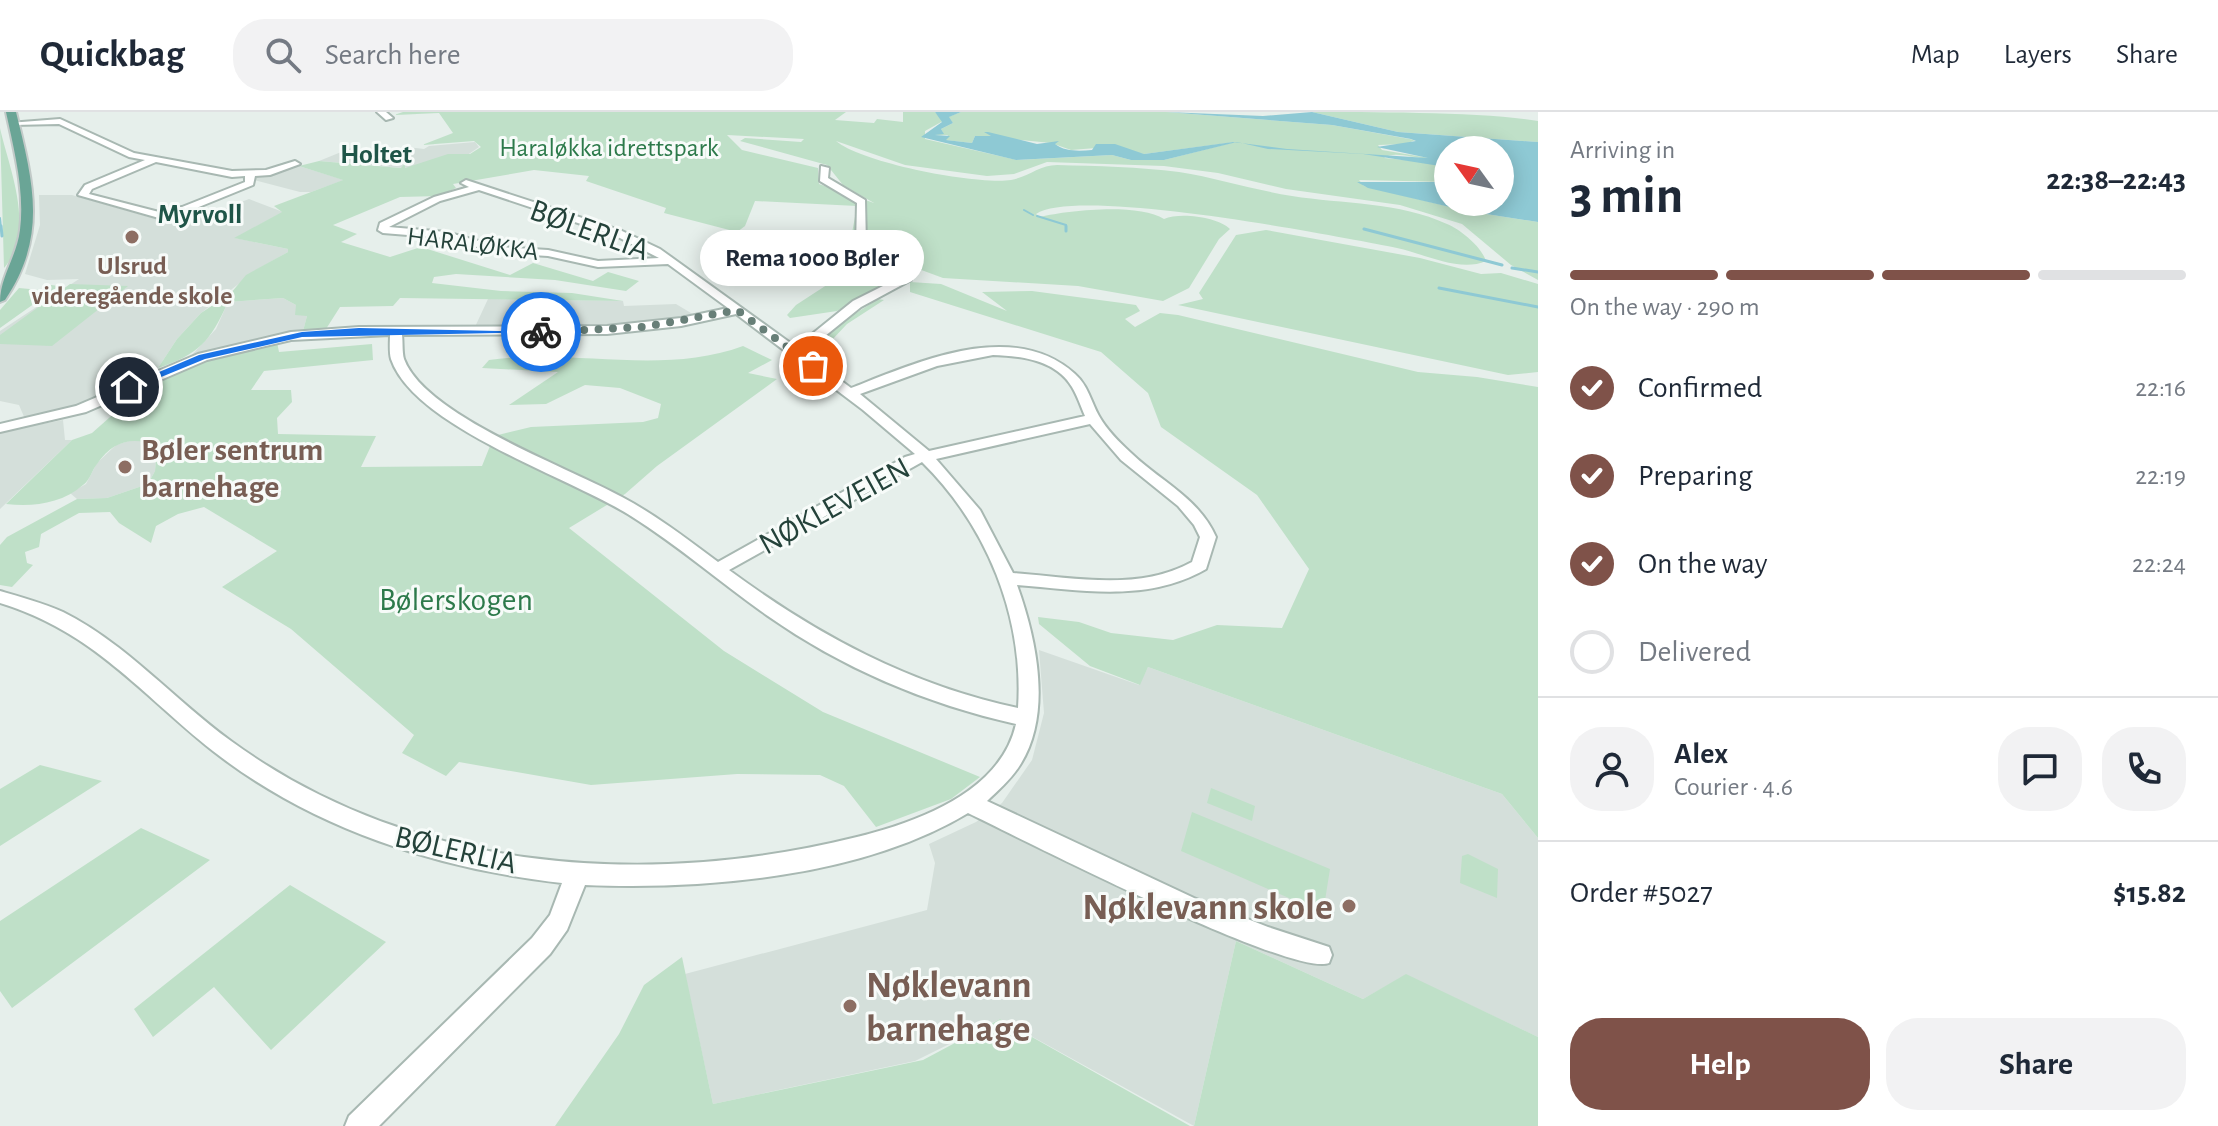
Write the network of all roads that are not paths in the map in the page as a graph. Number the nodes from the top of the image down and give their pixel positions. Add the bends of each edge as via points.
1 (72, 113) edge
2 (12, 117) edge
3 (60, 121) junction
4 (153, 160) junction
5 (295, 164) dead end
6 (824, 168) dead end
7 (250, 176) junction
8 (471, 185) joint
9 (669, 261) junction
10 (0, 297) edge
11 (737, 310) junction
12 (396, 331) junction
13 (796, 353) junction
14 (851, 393) junction
15 (1093, 419) junction
16 (0, 428) edge
17 (925, 456) junction
18 (718, 569) junction
19 (1007, 578) junction
20 (0, 597) edge
21 (1026, 718) junction
22 (971, 804) junction
23 (578, 872) junction
24 (1320, 955) dead end
25 (359, 1126) edge

1 - 3 street
2 - 3 street
2 - 10 main road via 30,210 20,259
3 - 4 street via 112,148
4 - 7 street
4 - 7 street via 97,182 83,195 165,214 248,185
5 - 7 street
6 - 13 street via 824,181 854,195 863,206 861,246 904,282 857,304
8 - 9 street, BØLERLIA via 618,233
8 - 9 street, HARALØKKA via 383,230 446,235 499,250 598,264
9 - 11 street, BØLERLIA
11 - 12 street via 598,331
11 - 13 street, BØLERLIA
12 - 16 street via 317,333 243,346 172,368 81,409
12 - 18 street via 394,345 407,373 458,422 618,500
13 - 14 street, BØLERLIA
14 - 15 street via 961,354 1008,351 1043,359 1069,374
14 - 17 street, BØLERLIA
15 - 17 street, NØKLEVEIEN
15 - 19 street via 1132,462 1194,512 1208,537 1205,559 1187,575 1150,586
17 - 18 street, NØKLEVEIEN via 890,470
17 - 19 street, BØLERLIA via 974,514
18 - 21 street via 772,610 844,653 925,688
19 - 21 street, BØLERLIA via 1026,657
20 - 23 street, BØLERLIA via 53,615 99,642 219,743 282,788 326,810 412,842 492,862
21 - 22 street, BØLERLIA via 1010,764
22 - 23 street, BØLERLIA via 916,830 779,863 646,874
22 - 24 street via 1186,906
23 - 25 street via 559,922 541,946

